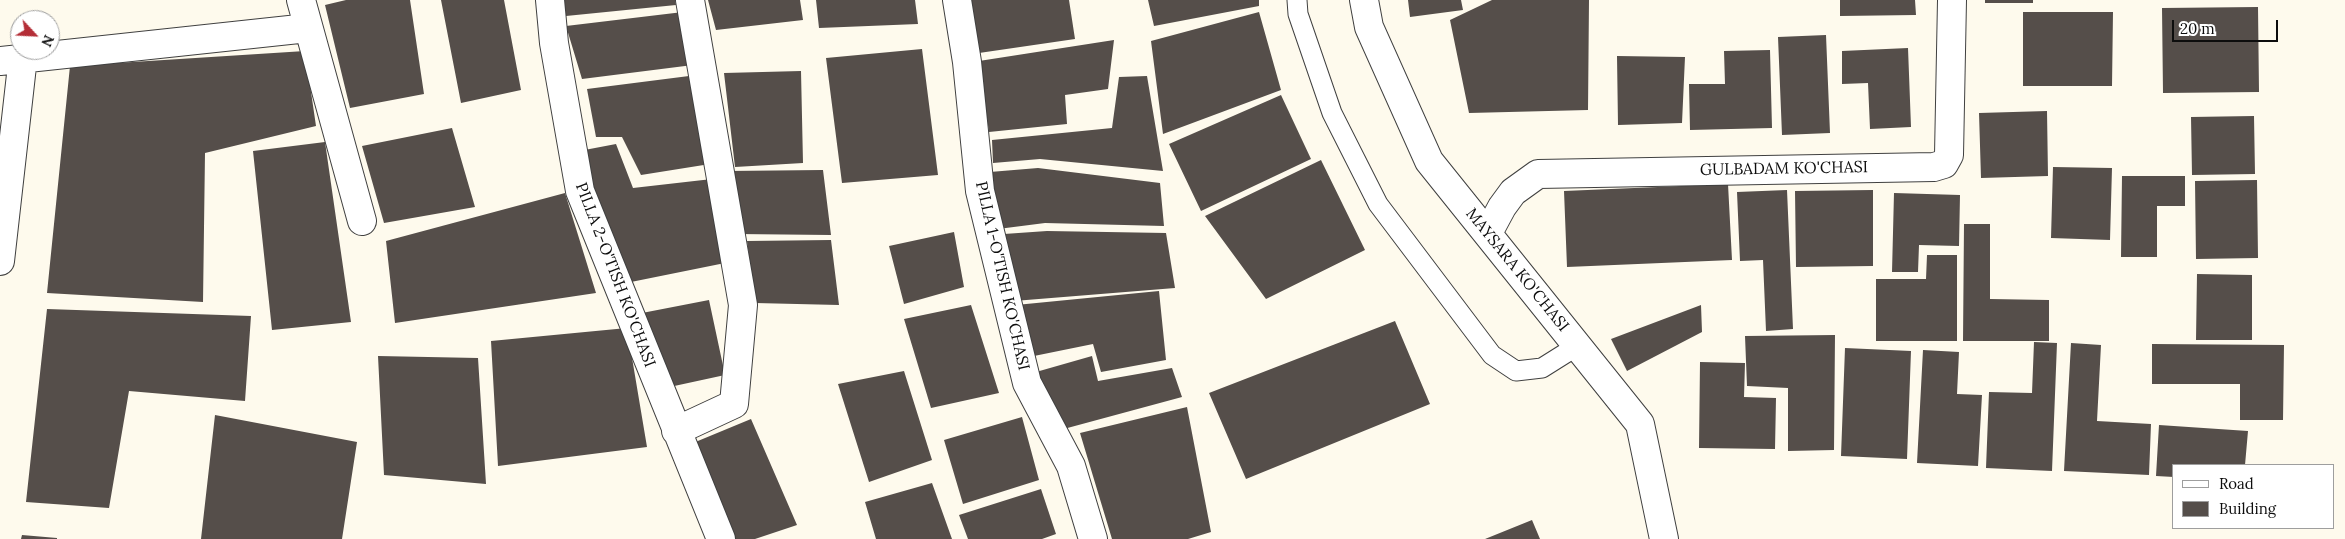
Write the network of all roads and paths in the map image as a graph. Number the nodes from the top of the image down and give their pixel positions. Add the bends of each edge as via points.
1 (300, 0) edge
2 (550, 0) edge
3 (690, 0) edge
4 (957, 0) edge
5 (1297, 0) edge
6 (1364, 0) edge
7 (1952, 0) edge
8 (308, 28) junction
9 (60, 54) edge
10 (12, 60) edge
11 (362, 221) dead end
12 (1488, 233) junction
13 (0, 261) edge
14 (1577, 346) junction
15 (676, 431) junction
16 (721, 539) edge
17 (1093, 539) edge
18 (1664, 539) edge

1 - 8 street
2 - 15 street, PILLA 2-O'TISH KO'CHASI via 554,43 580,191
3 - 15 street via 743,305 734,404
4 - 17 street, PILLA 1-O'TISH KO'CHASI via 967,62 980,191 1027,383 1071,466
5 - 14 lane via 1298,14 1332,113 1378,204 1492,355 1516,372 1542,368
6 - 12 street, MAYSARA KO'CHASI via 1369,27 1429,161
7 - 12 street, GULBADAM KO'CHASI via 1949,156 1944,164 1924,167 1538,174 1513,192
8 - 9 street
8 - 11 street
10 - 13 street
12 - 14 street, MAYSARA KO'CHASI
14 - 18 street, MAYSARA KO'CHASI via 1640,424
15 - 16 street, PILLA 2-O'TISH KO'CHASI

